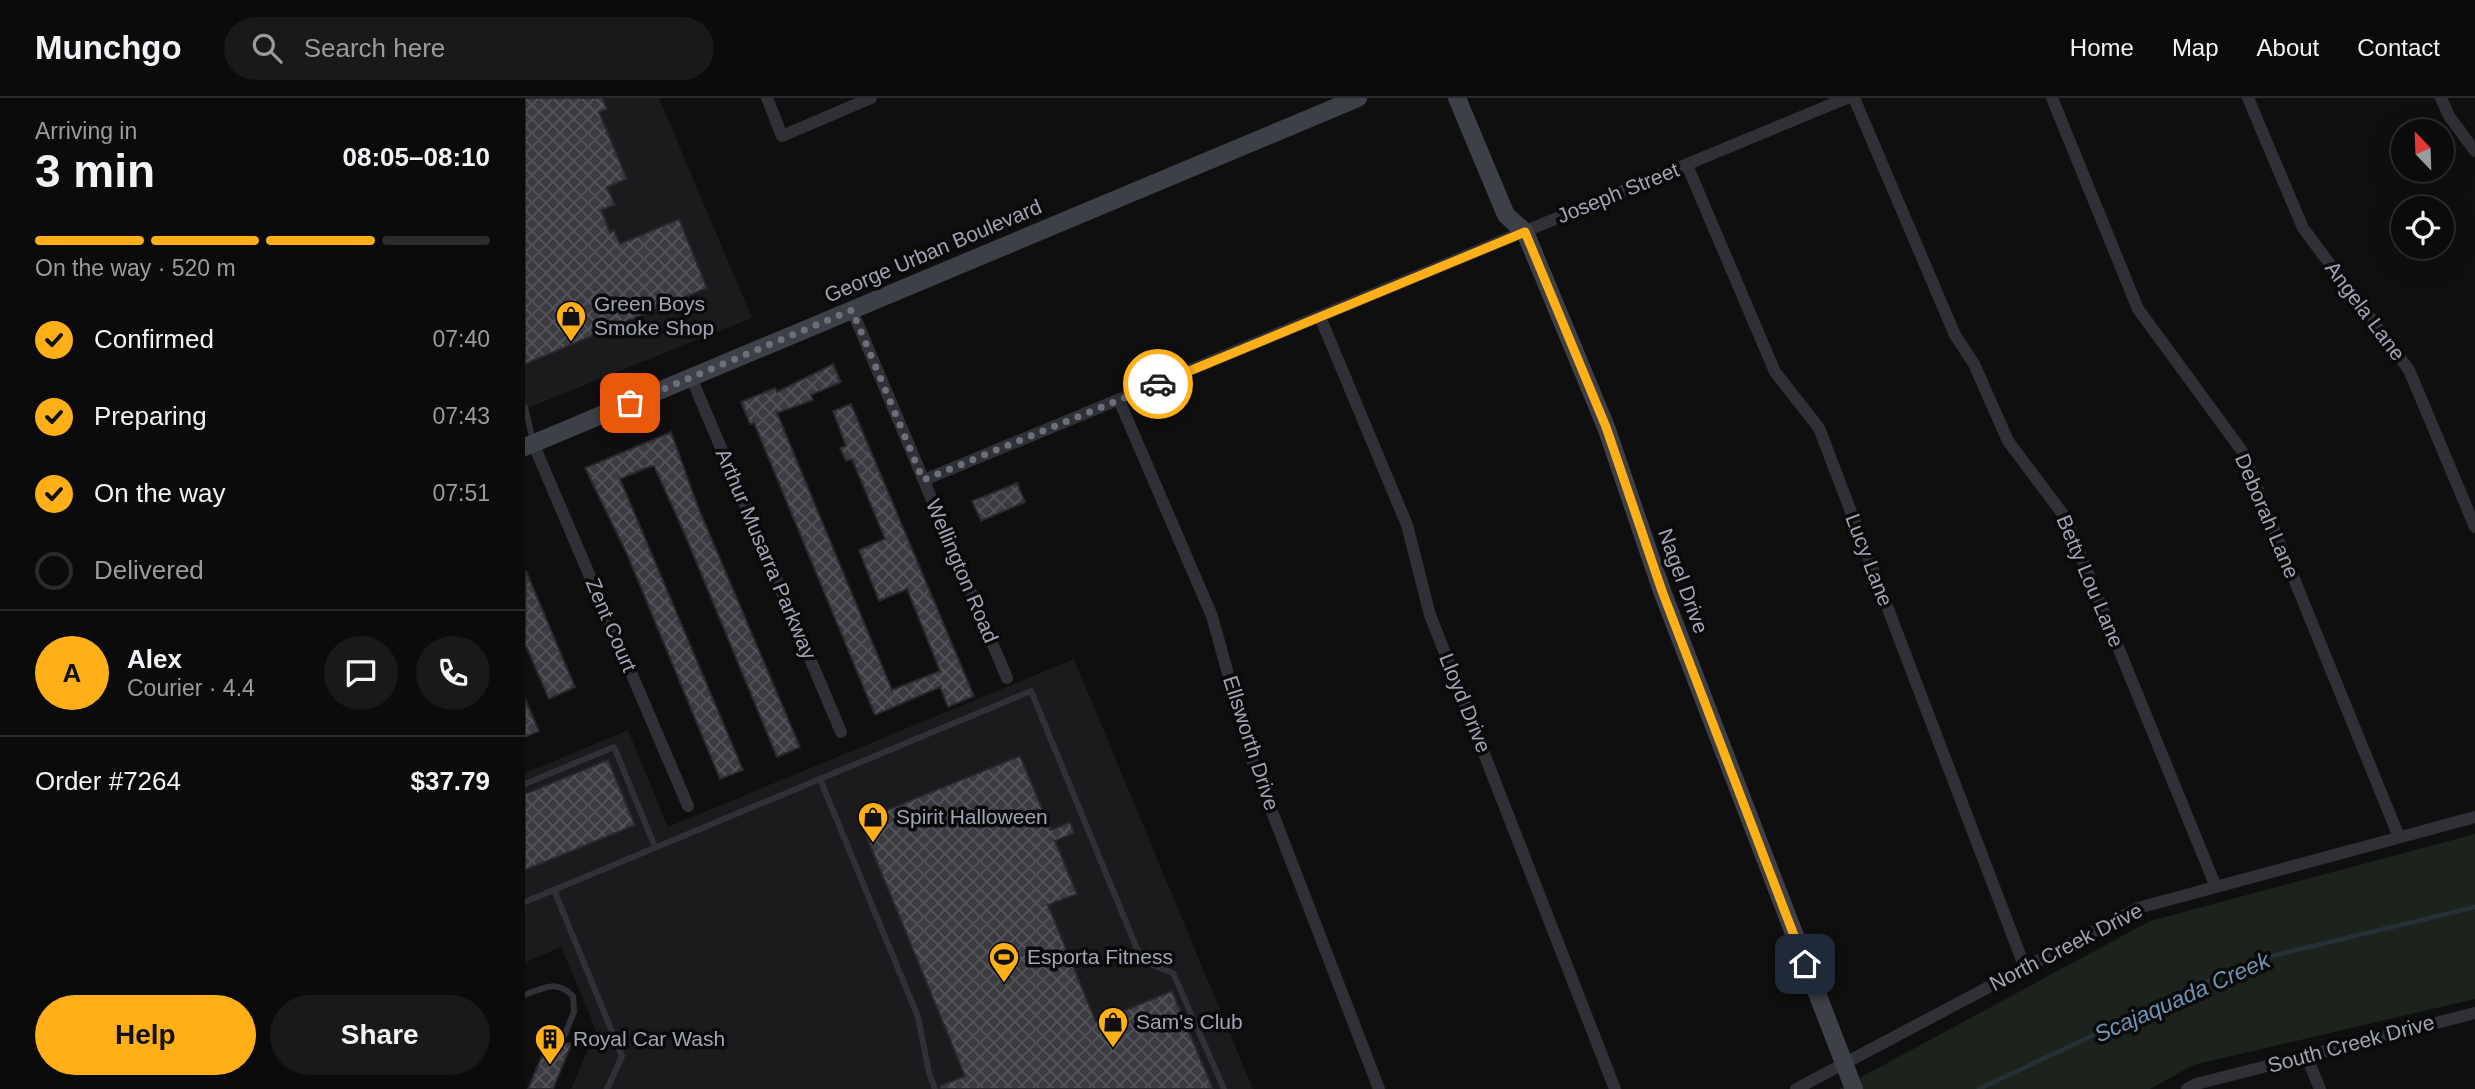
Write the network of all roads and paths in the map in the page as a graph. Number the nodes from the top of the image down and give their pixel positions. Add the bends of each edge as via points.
1 (767, 98) edge
2 (871, 98) edge
3 (1358, 98) edge
4 (1457, 98) edge
5 (1847, 98) edge
6 (1854, 98) edge
7 (2052, 98) edge
8 (2248, 98) edge
9 (2441, 98) edge
10 (2475, 152) edge
11 (1687, 165) junction
12 (1525, 232) junction
13 (852, 310) junction
14 (1319, 317) junction
15 (691, 377) junction
16 (1119, 400) junction
17 (525, 407) edge
18 (528, 442) edge
19 (923, 480) junction
20 (2475, 527) edge
21 (1007, 678) dead end
22 (841, 732) dead end
23 (820, 779) junction
24 (525, 783) edge
25 (688, 806) dead end
26 (2475, 817) edge
27 (2399, 837) junction
28 (656, 847) junction
29 (2216, 887) junction
30 (554, 890) junction
31 (525, 902) edge
32 (2025, 968) junction
33 (525, 995) edge
34 (2475, 1013) edge
35 (563, 1039) dead end
36 (2306, 1055) junction
37 (1844, 1063) junction
38 (607, 1089) edge
39 (935, 1089) edge
40 (1224, 1089) edge
41 (1379, 1089) edge
42 (1615, 1089) edge
43 (1796, 1089) edge
44 (1854, 1089) edge
45 (2187, 1089) edge
46 (2320, 1089) edge

1 - 2 street via 782,136
3 - 13 street, George Urban Boulevard
4 - 12 street, Nagel Drive via 1506,215
5 - 11 street, Joseph Street
6 - 29 street, Betty Lou Lane via 1955,335 1975,364 2008,441 2065,517
7 - 27 street, Deborah Lane via 2138,309 2242,451
8 - 20 street, Angela Lane via 2303,228 2409,370
9 - 10 street
11 - 12 street, Joseph Street
11 - 32 street, Lucy Lane via 1775,372 1819,428
12 - 14 street, Joseph Street
12 - 37 street, Nagel Drive via 1606,427 1662,591
13 - 15 street, George Urban Boulevard
13 - 19 street, Wellington Road
14 - 16 street, Joseph Street
14 - 42 street, Lloyd Drive via 1407,525 1430,615
15 - 18 street, George Urban Boulevard
15 - 22 street, Arthur Musarra Parkway
16 - 19 street, Joseph Street
16 - 41 street, Ellsworth Drive via 1212,616 1251,757
17 - 18 lane
18 - 25 street, Zent Court
19 - 21 street, Wellington Road
23 - 28 lane
23 - 39 lane via 918,1017
23 - 40 lane via 1031,691 1142,961 1173,973
24 - 28 lane via 614,747
26 - 27 street, North Creek Drive
27 - 29 street, North Creek Drive
28 - 30 lane
29 - 32 street, North Creek Drive via 2139,908
30 - 31 lane
30 - 38 lane via 622,1056
32 - 37 street, North Creek Drive
33 - 35 lane via 552,985 573,996 574,1012
34 - 36 street, South Creek Drive
36 - 45 street, South Creek Drive
36 - 46 street
37 - 43 street, North Creek Drive
37 - 44 street, Nagel Drive

